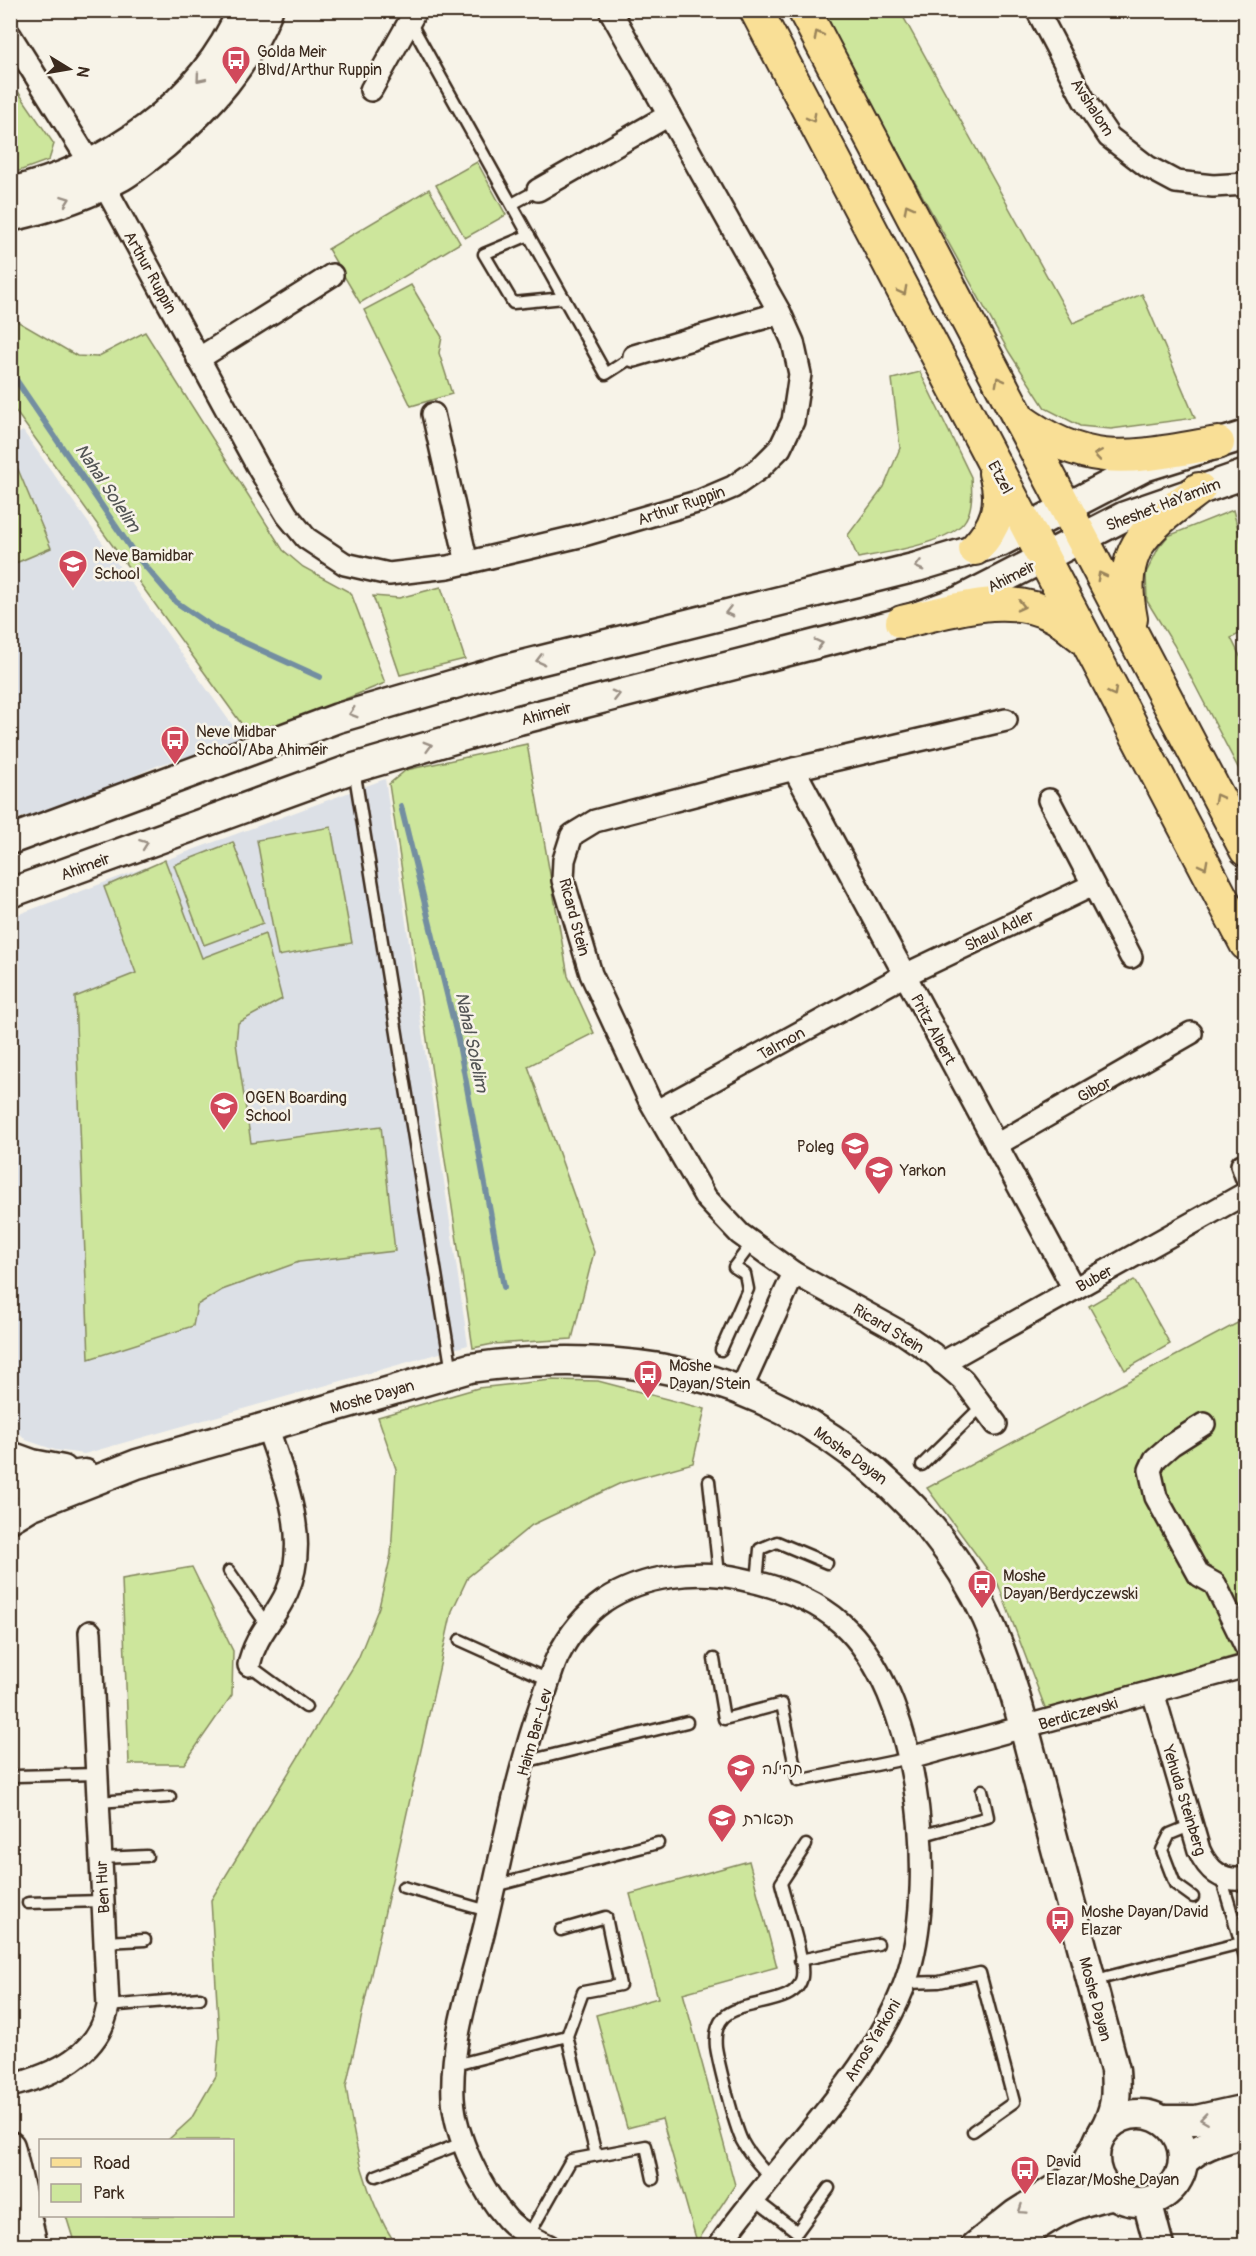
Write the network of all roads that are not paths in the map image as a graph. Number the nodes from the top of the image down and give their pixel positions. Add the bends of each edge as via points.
1 (242, 10) edge
2 (268, 10) edge
3 (610, 10) edge
4 (756, 10) edge
5 (804, 10) edge
6 (1037, 10) edge
7 (413, 16) edge
8 (10, 35) edge
9 (371, 90) dead end
10 (669, 115) junction
11 (98, 174) junction
12 (1245, 184) edge
13 (538, 190) joint
14 (10, 192) edge
15 (512, 204) junction
16 (10, 217) edge
17 (529, 235) junction
18 (332, 275) dead end
19 (564, 298) junction
20 (780, 313) junction
21 (634, 356) joint
22 (198, 359) junction
23 (433, 414) dead end
24 (1018, 418) junction
25 (1232, 439) edge
26 (989, 455) junction
27 (1245, 474) edge
28 (1199, 489) junction
29 (1065, 507) junction
30 (1028, 529) junction
31 (1081, 538) junction
32 (975, 549) junction
33 (1044, 559) junction
34 (467, 563) junction
35 (902, 622) junction
36 (1086, 640) junction
37 (1135, 641) junction
38 (1006, 720) dead end
39 (354, 768) junction
40 (794, 769) junction
41 (1049, 800) dead end
42 (17, 836) edge
43 (1245, 850) edge
44 (1093, 885) junction
45 (10, 893) edge
46 (1245, 944) edge
47 (1131, 957) dead end
48 (905, 975) junction
49 (1191, 1033) dead end
50 (657, 1111) junction
51 (996, 1145) junction
52 (1245, 1193) edge
53 (752, 1243) junction
54 (794, 1274) junction
55 (1074, 1289) junction
56 (721, 1350) dead end
57 (942, 1363) junction
58 (452, 1373) junction
59 (740, 1392) junction
60 (982, 1406) junction
61 (996, 1424) dead end
62 (1204, 1424) dead end
63 (267, 1426) junction
64 (10, 1456) edge
65 (138, 1464) junction
66 (922, 1465) dead end
67 (95, 1472) junction
68 (709, 1481) dead end
69 (10, 1484) edge
70 (10, 1518) edge
71 (827, 1563) dead end
72 (229, 1571) dead end
73 (719, 1574) junction
74 (757, 1582) junction
75 (267, 1625) junction
76 (90, 1632) dead end
77 (460, 1640) dead end
78 (1245, 1647) edge
79 (714, 1659) dead end
80 (249, 1665) joint
81 (1245, 1666) edge
82 (549, 1680) junction
83 (1153, 1692) junction
84 (306, 1707) dead end
85 (687, 1722) dead end
86 (1024, 1728) junction
87 (910, 1758) junction
88 (524, 1762) junction
89 (97, 1774) junction
90 (16, 1776) dead end
91 (982, 1790) dead end
92 (171, 1797) dead end
93 (98, 1802) junction
94 (1192, 1825) junction
95 (920, 1836) junction
96 (658, 1843) dead end
97 (806, 1845) dead end
98 (147, 1856) dead end
99 (101, 1858) junction
100 (1221, 1877) junction
101 (1245, 1878) edge
102 (494, 1886) junction
103 (403, 1887) dead end
104 (1193, 1897) dead end
105 (103, 1901) junction
106 (28, 1903) dead end
107 (488, 1911) junction
108 (561, 1930) dead end
109 (145, 1940) dead end
110 (105, 1942) junction
111 (1241, 1943) junction
112 (878, 1944) dead end
113 (800, 1960) junction
114 (1245, 1960) edge
115 (1107, 1977) dead end
116 (905, 1983) junction
117 (200, 1998) dead end
118 (108, 2006) junction
119 (567, 2036) junction
120 (455, 2065) junction
121 (1115, 2070) junction
122 (10, 2086) edge
123 (1245, 2109) edge
124 (1155, 2117) junction
125 (973, 2131) dead end
126 (1245, 2133) edge
127 (1100, 2139) junction
128 (465, 2142) junction
129 (10, 2146) edge
130 (596, 2155) junction
131 (1182, 2162) junction
132 (376, 2176) dead end
133 (770, 2177) junction
134 (653, 2179) dead end
135 (829, 2188) dead end
136 (1114, 2194) junction
137 (753, 2198) junction
138 (1147, 2201) junction
139 (528, 2236) junction
140 (33, 2246) edge
141 (549, 2246) edge
142 (719, 2246) edge
143 (975, 2246) edge
144 (1008, 2246) edge
145 (1160, 2246) edge

1 -> 11 street via 199,80 111,154
2 - 11 street via 245,57 217,96 124,175
3 - 10 street, Arthur Ruppin
4 -> 26 main road, Etzel
24 -> 5 main road
6 - 12 street, Avshalom via 1084,100 1109,136 1148,167 1176,182
7 - 9 street
7 - 15 lane
8 - 11 street, Arthur Ruppin
10 - 13 street
10 - 20 street, Arthur Ruppin
11 - 14 street
16 -> 11 street
11 - 22 street, Arthur Ruppin
13 - 15 lane
15 - 17 lane
17 - 19 lane
17 - 19 lane via 484,254 513,303
18 - 22 street
19 - 21 lane via 606,374
20 - 21 street
20 - 34 street, Arthur Ruppin via 793,342 800,374 798,397 794,421 780,448 759,469 733,487 700,501
22 - 34 street, Arthur Ruppin via 287,515 306,538 328,555 353,567 389,574
23 - 34 street
25 -> 24 main road via 1128,457 1105,457 1065,447
24 - 29 main road
25 - 29 street via 1143,467
26 - 30 main road, Etzel
26 - 32 main road via 999,487 998,510 991,532
27 - 28 street, Sheshet HaYamim
28 - 31 street, Sheshet HaYamim via 1125,516
28 - 37 main road via 1141,536 1134,551 1126,596
29 - 30 street
29 - 31 main road
30 - 32 street
30 - 33 main road, Etzel
31 - 33 street, Ahimeir
37 -> 31 main road
32 -> 42 street via 917,567 506,669 338,718
33 - 35 street, Ahimeir via 959,602
33 - 36 main road, Etzel
35 -> 36 main road via 1004,602 1055,617
39 -> 35 street, Ahimeir via 519,720
36 -> 46 main road, Etzel
43 -> 37 main road
38 - 40 street, Ricard Stein
45 -> 39 street, Ahimeir
39 - 58 lane
40 - 48 street, Pritz Albert
40 - 50 street, Ricard Stein via 595,821 572,835 563,880 575,927 591,974
41 - 44 street
44 - 47 street
44 - 48 street, Shaul Adler
48 - 50 street, Talmon
48 - 51 street, Pritz Albert
49 - 51 street, Gibor
50 - 53 street, Ricard Stein via 706,1198
51 - 55 street, Pritz Albert
52 - 55 street, Buber
53 - 54 street, Ricard Stein
53 - 56 lane via 734,1267 745,1274 748,1288
54 - 57 street, Ricard Stein via 904,1334
54 - 59 street
55 - 57 street, Buber
57 - 60 street, Ricard Stein via 963,1380
58 - 59 street, Moshe Dayan via 532,1360 583,1360 663,1369
58 - 63 street, Moshe Dayan
59 - 86 street, Moshe Dayan via 810,1426 856,1455 896,1488 925,1522 964,1575 987,1617
60 - 61 street, Ricard Stein
60 - 66 lane
62 - 78 street via 1170,1444 1150,1470 1155,1497 1199,1575 1215,1584
63 - 65 street, Moshe Dayan
63 - 75 street via 295,1517 296,1542 296,1563 287,1592
64 - 67 street via 53,1470
65 - 67 street, Moshe Dayan
65 - 70 street, Moshe Dayan via 30,1506
67 - 69 street, Moshe Dayan
68 - 73 lane
71 - 74 lane via 777,1542 760,1549
72 - 75 lane
73 - 74 street, Haim Bar-Lev
73 - 82 street, Haim Bar-Lev via 647,1582 603,1601 568,1639
74 - 87 street, Haim Bar-Lev via 795,1595 840,1621 857,1641 885,1690
75 - 80 street via 253,1647
76 - 89 street, Ben Hur
77 - 82 lane
79 - 87 lane via 724,1719 782,1704 798,1781
80 - 84 lane
81 - 83 street, Berdiczevski
82 - 88 street, Haim Bar-Lev
83 - 86 street, Berdiczevski
83 - 94 street, Yehuda Steinberg
85 - 88 lane
86 - 87 street, Berdiczevski
86 - 121 street, Moshe Dayan
87 - 95 street, Amos Yarkoni
88 - 102 street, Haim Bar-Lev
89 - 90 lane
89 - 93 street, Ben Hur
91 - 95 lane via 988,1817
92 - 93 lane
93 - 99 street, Ben Hur
94 - 100 street, Yehuda Steinberg via 1207,1867
94 - 104 lane via 1170,1834 1162,1850 1175,1884
95 - 116 street, Amos Yarkoni via 919,1925
96 - 102 lane
97 - 113 lane via 781,1882
98 - 99 lane
99 - 105 street, Ben Hur
100 - 101 street
100 - 111 lane
102 - 107 street, Haim Bar-Lev
103 - 107 lane
105 - 106 lane
105 - 110 street, Ben Hur
107 - 120 street, Haim Bar-Lev
108 - 119 lane via 606,1917 620,1985 583,1992
109 - 110 lane
110 - 118 street, Ben Hur
111 - 114 lane
111 - 115 lane
112 - 113 lane
113 - 133 lane via 802,1977 796,1989 785,1996 733,2010 717,2030 716,2047 742,2139
116 - 125 lane via 939,1982 980,1973 1014,2102
116 - 133 street, Amos Yarkoni via 882,2030 851,2078
117 - 118 lane
118 - 122 street, Ben Hur via 105,2023 74,2062 42,2078
119 - 120 lane
119 - 130 lane
120 - 128 street, Haim Bar-Lev via 453,2099
121 - 124 street, Moshe Dayan via 1137,2104
121 - 127 street, Moshe Dayan via 1117,2098
123 -> 124 street via 1196,2120
124 - 127 street via 1124,2116
124 - 131 street via 1178,2138
126 - 131 street via 1209,2143
127 - 136 street via 1095,2159 1098,2173
127 -> 143 street, Moshe Dayan via 1084,2168
128 - 132 lane
128 - 139 street, Haim Bar-Lev via 487,2191 508,2220
129 - 140 street
130 - 134 lane via 646,2146
130 - 139 lane via 571,2160
131 - 138 street via 1171,2187
133 - 137 street, Amos Yarkoni
135 - 137 lane via 797,2232
136 - 138 street via 1136,2202
136 - 144 street via 1083,2200 1058,2211
137 - 142 street, Amos Yarkoni
138 - 145 street
139 - 141 street, Haim Bar-Lev

